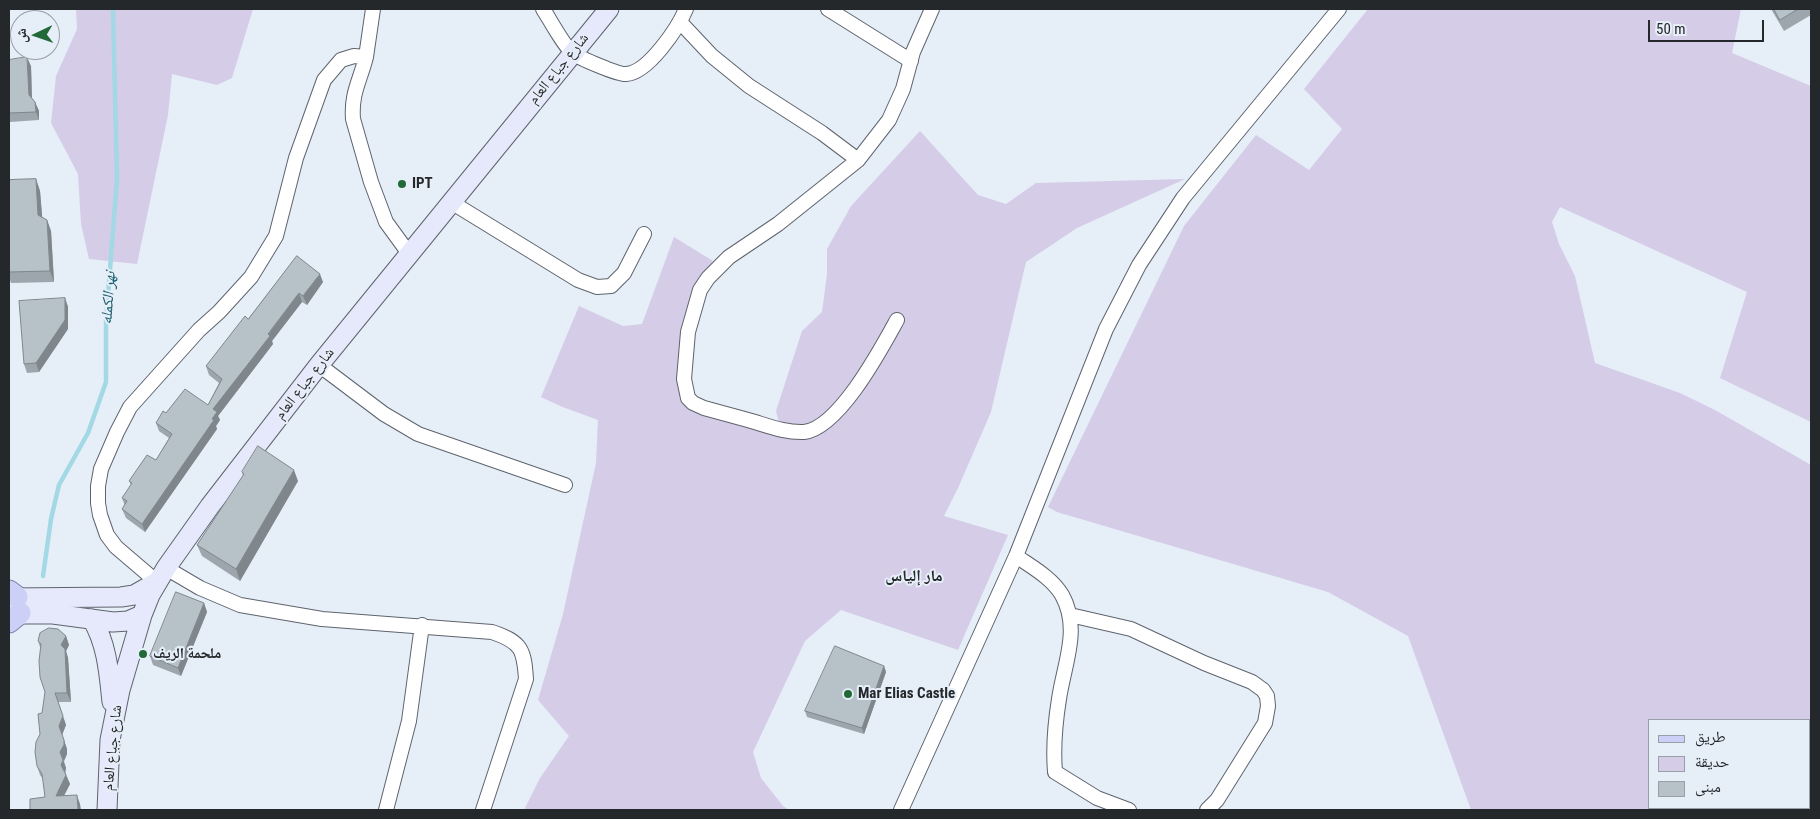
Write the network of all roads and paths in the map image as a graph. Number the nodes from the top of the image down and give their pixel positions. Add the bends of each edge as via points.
1 (373, 9) edge
2 (543, 9) edge
3 (609, 9) edge
4 (686, 9) edge
5 (828, 9) edge
6 (932, 9) edge
7 (1339, 9) edge
8 (680, 22) junction
9 (572, 52) junction
10 (366, 57) junction
11 (911, 61) junction
12 (858, 160) junction
13 (451, 202) junction
14 (644, 234) dead end
15 (410, 255) junction
16 (897, 320) dead end
17 (320, 365) junction
18 (566, 484) dead end
19 (1016, 556) junction
20 (161, 575) junction
21 (12, 606) edge
22 (142, 615) junction
23 (1070, 615) junction
24 (92, 619) junction
25 (422, 626) junction
26 (114, 717) junction
27 (107, 810) edge
28 (386, 810) edge
29 (483, 810) edge
30 (902, 810) edge
31 (1129, 810) edge
32 (1207, 810) edge

1 - 10 street
2 - 9 street
3 - 9 main road, شارع جباع العام
4 - 8 street
5 - 11 street
6 - 11 street
7 - 19 street via 1183,198 1139,266 1106,329
8 - 9 street via 644,67 627,74 612,72
8 - 12 street via 712,56 749,86
9 - 13 main road, شارع جباع العام
10 - 15 street via 354,91 353,119 382,213
10 - 20 street via 341,60 324,80 296,158 276,236 250,277 130,407 101,469 98,503 107,535 116,547
11 - 12 street via 889,120
12 - 16 street via 778,224 729,257 708,278 700,290 688,332 684,379 688,398 704,408 782,430 804,432 816,429 840,409
13 - 14 street via 578,280 597,287 611,286 624,273
13 - 15 main road, شارع جباع العام
15 - 17 main road, شارع جباع العام
17 - 18 street via 384,414 418,434
17 - 20 main road, شارع جباع العام via 210,506
19 - 23 street via 1050,581 1061,594
19 - 30 street
20 - 21 main road via 134,595
20 - 22 main road, شارع جباع العام
20 - 25 street via 240,605 322,619
21 - 24 main road
22 - 24 main road via 121,622
22 - 26 main road, شارع جباع العام
23 - 31 street via 1072,628 1058,702 1055,772 1097,798
23 - 32 street via 1132,629 1252,682 1263,690 1268,706 1265,723 1217,800
24 - 26 main road via 105,652
25 - 28 street via 409,721
25 - 29 street via 492,632 508,637 524,657 526,680
26 - 27 main road, شارع جباع العام

